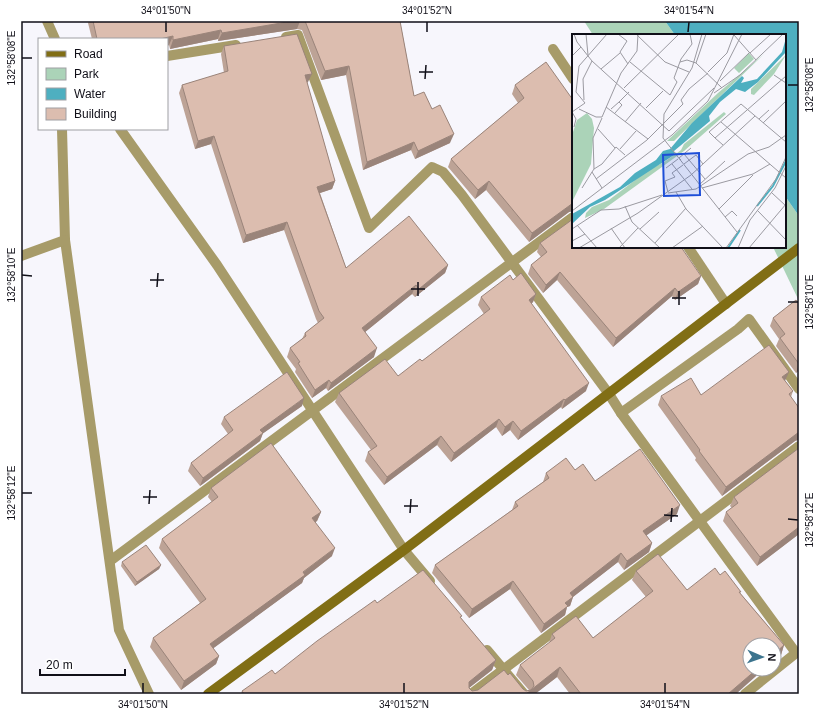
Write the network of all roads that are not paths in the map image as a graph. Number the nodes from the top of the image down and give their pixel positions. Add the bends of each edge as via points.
1 (47, 21) edge
2 (55, 38) edge
3 (275, 39) edge
4 (244, 44) edge
5 (553, 49) dead end
6 (168, 56) edge
7 (572, 78) edge
8 (62, 130) edge
9 (121, 130) edge
10 (572, 218) edge
11 (65, 240) junction
12 (689, 248) edge
13 (799, 248) edge
14 (21, 256) edge
15 (512, 262) junction
16 (726, 304) junction
17 (799, 389) edge
18 (608, 394) junction
19 (312, 410) junction
20 (621, 413) junction
21 (799, 446) edge
22 (700, 521) junction
23 (404, 550) junction
24 (110, 561) junction
25 (439, 592) edge
26 (478, 639) edge
27 (503, 669) junction
28 (149, 694) edge
29 (208, 694) edge
30 (471, 694) edge
31 (524, 694) edge
32 (745, 694) edge

1 - 2 street
3 - 15 street via 298,35 369,228 432,167 443,172
4 - 6 street
5 - 7 street
8 - 11 street
9 - 19 street via 217,265
10 - 15 street
11 - 14 street
11 - 24 street
12 - 16 street
13 - 16 street
15 - 18 street
15 - 19 street
16 - 18 street
17 - 20 street via 749,319
18 - 20 street
18 - 23 street
19 - 23 street
19 - 24 street
20 - 22 street
21 - 22 street
22 - 27 street
22 - 32 street via 796,653
23 - 25 street
23 - 29 street
24 - 28 street via 119,630
26 - 27 street
27 - 30 street
27 - 31 street

